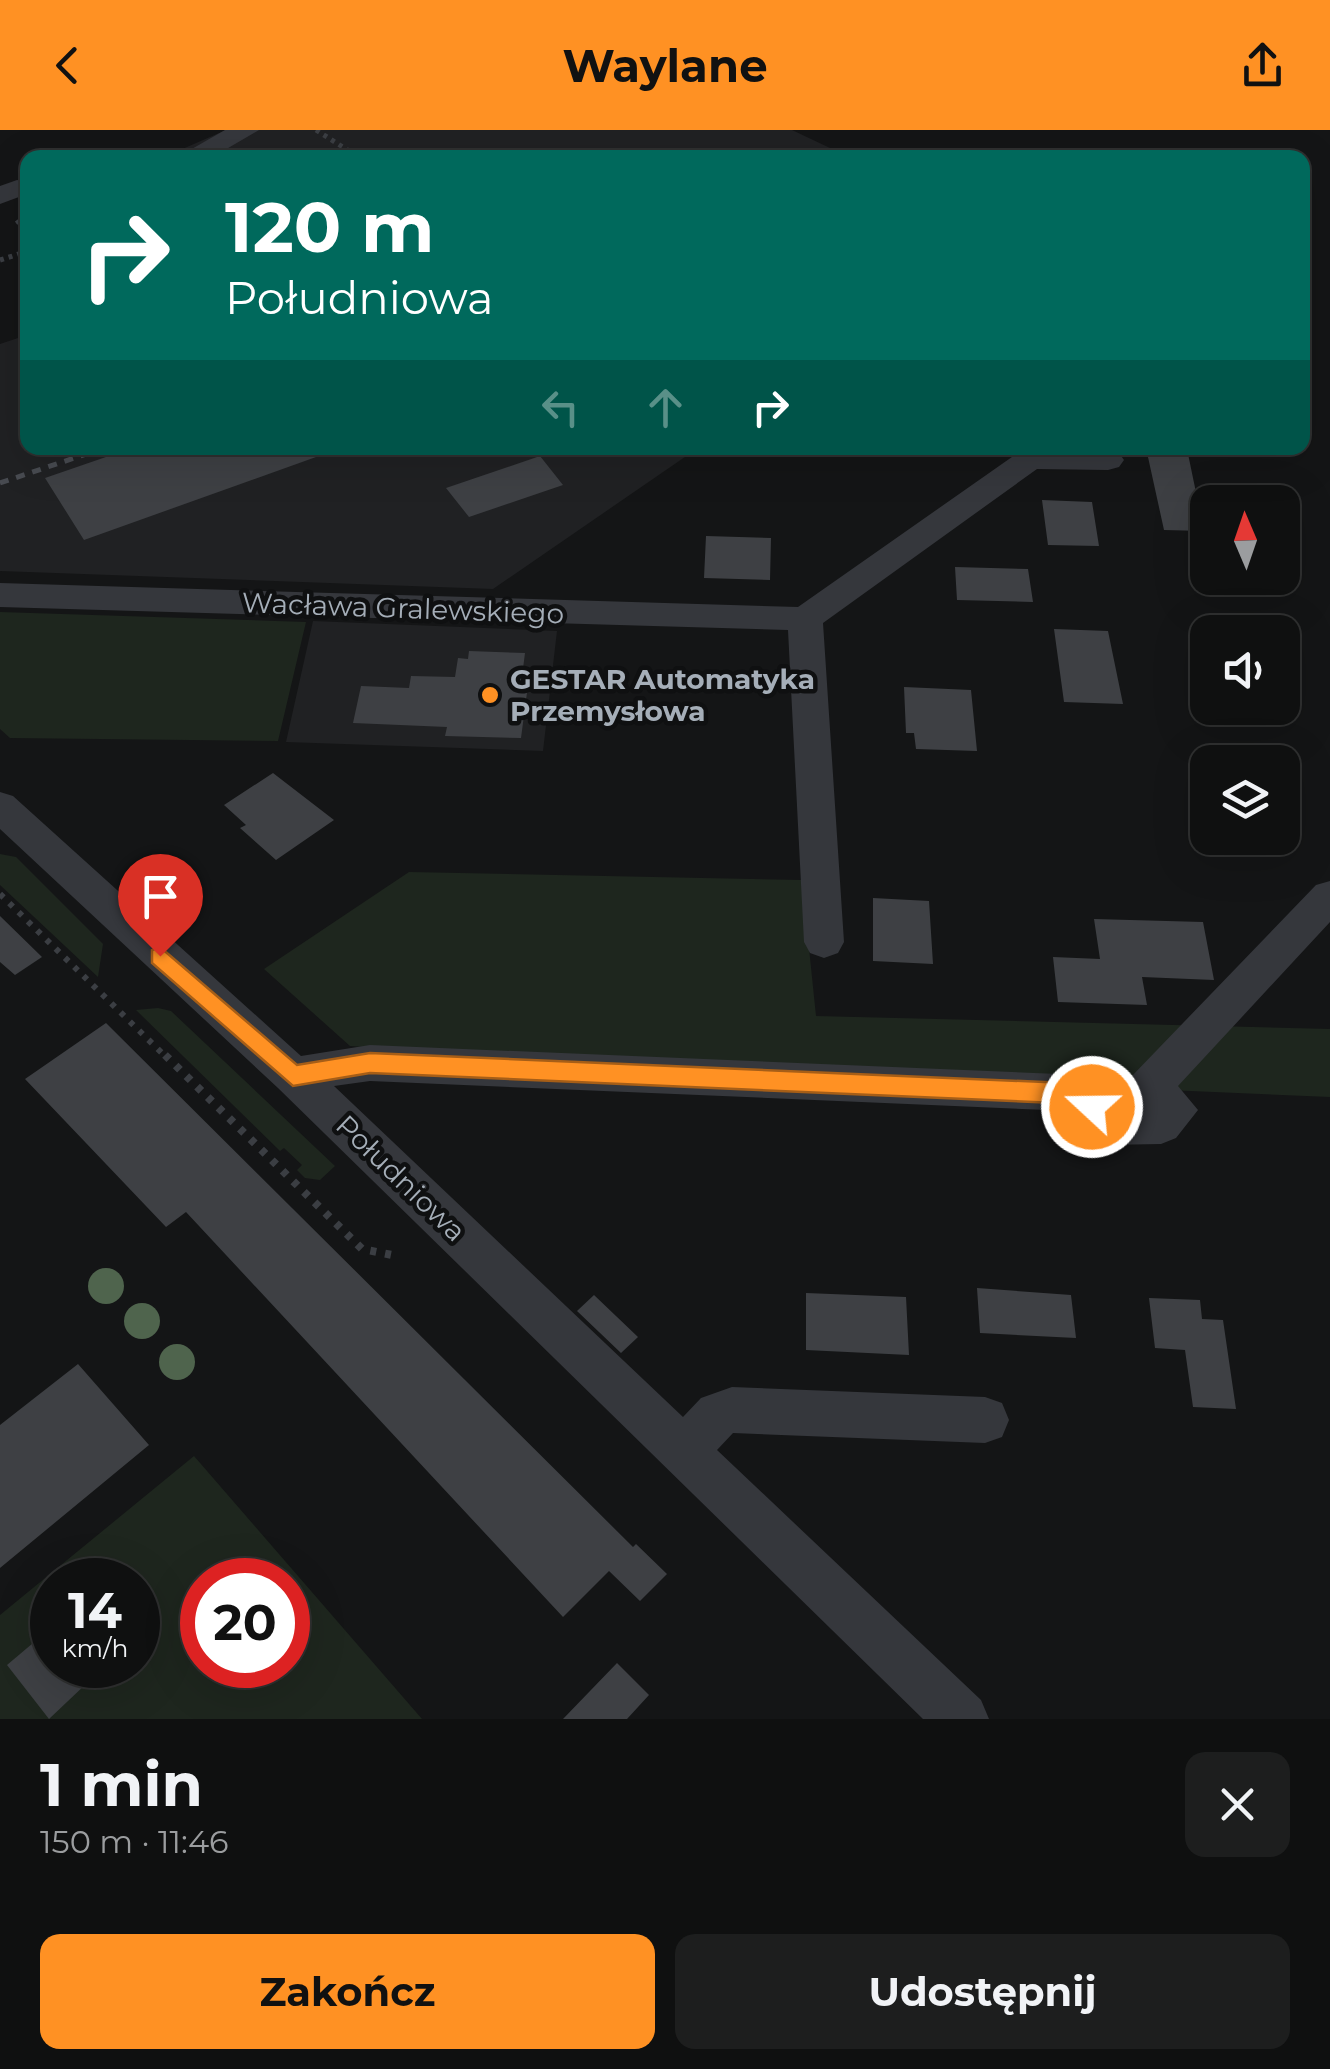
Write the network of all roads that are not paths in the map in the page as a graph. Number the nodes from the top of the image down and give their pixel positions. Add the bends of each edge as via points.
1 (246, 130) edge
2 (205, 150) edge
3 (1108, 460) dead end
4 (0, 595) edge
5 (805, 619) junction
6 (5, 819) edge
7 (1330, 896) edge
8 (824, 942) dead end
9 (293, 1076) junction
10 (985, 1420) dead end
11 (685, 1450) junction
12 (962, 1719) edge

1 - 2 street
3 - 5 street via 1030,459
4 - 5 street, Wacława Gralewskiego
5 - 8 street
6 - 9 street, Południowa
7 - 9 street via 1140,1096 370,1063
9 - 11 street, Południowa
10 - 11 street via 732,1410 718,1414
11 - 12 street, Południowa

